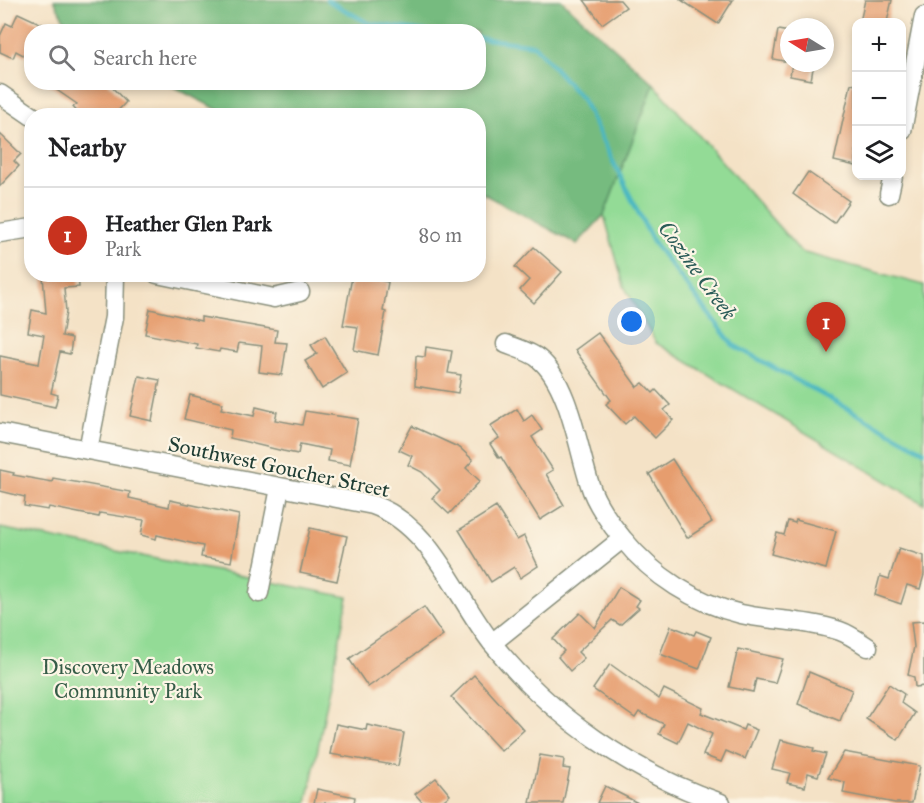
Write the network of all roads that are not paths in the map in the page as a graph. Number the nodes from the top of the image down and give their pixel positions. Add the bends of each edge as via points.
1 (924, 16) edge
2 (0, 94) edge
3 (24, 110) edge
4 (903, 126) edge
5 (892, 180) edge
6 (889, 194) dead end
7 (24, 229) edge
8 (0, 233) edge
9 (115, 282) edge
10 (196, 282) edge
11 (300, 291) dead end
12 (506, 344) dead end
13 (0, 433) edge
14 (88, 450) junction
15 (280, 488) junction
16 (622, 539) junction
17 (260, 593) dead end
18 (492, 643) junction
19 (868, 646) dead end
20 (678, 795) edge
21 (721, 803) edge

1 - 4 street
2 - 3 street
5 - 6 street
7 - 8 street
9 - 14 street via 114,317
10 - 11 street via 274,298
12 - 16 street via 539,359 557,384 591,488
13 - 14 street, Southwest Goucher Street
14 - 15 street, Southwest Goucher Street
15 - 17 street
15 - 18 street, Southwest Goucher Street via 392,512 418,533
16 - 18 street
16 - 19 street via 674,586 704,602 741,614 793,620 841,632
18 - 20 street, Southwest Goucher Street via 538,693 580,728
20 - 21 street, Southwest Goucher Street

